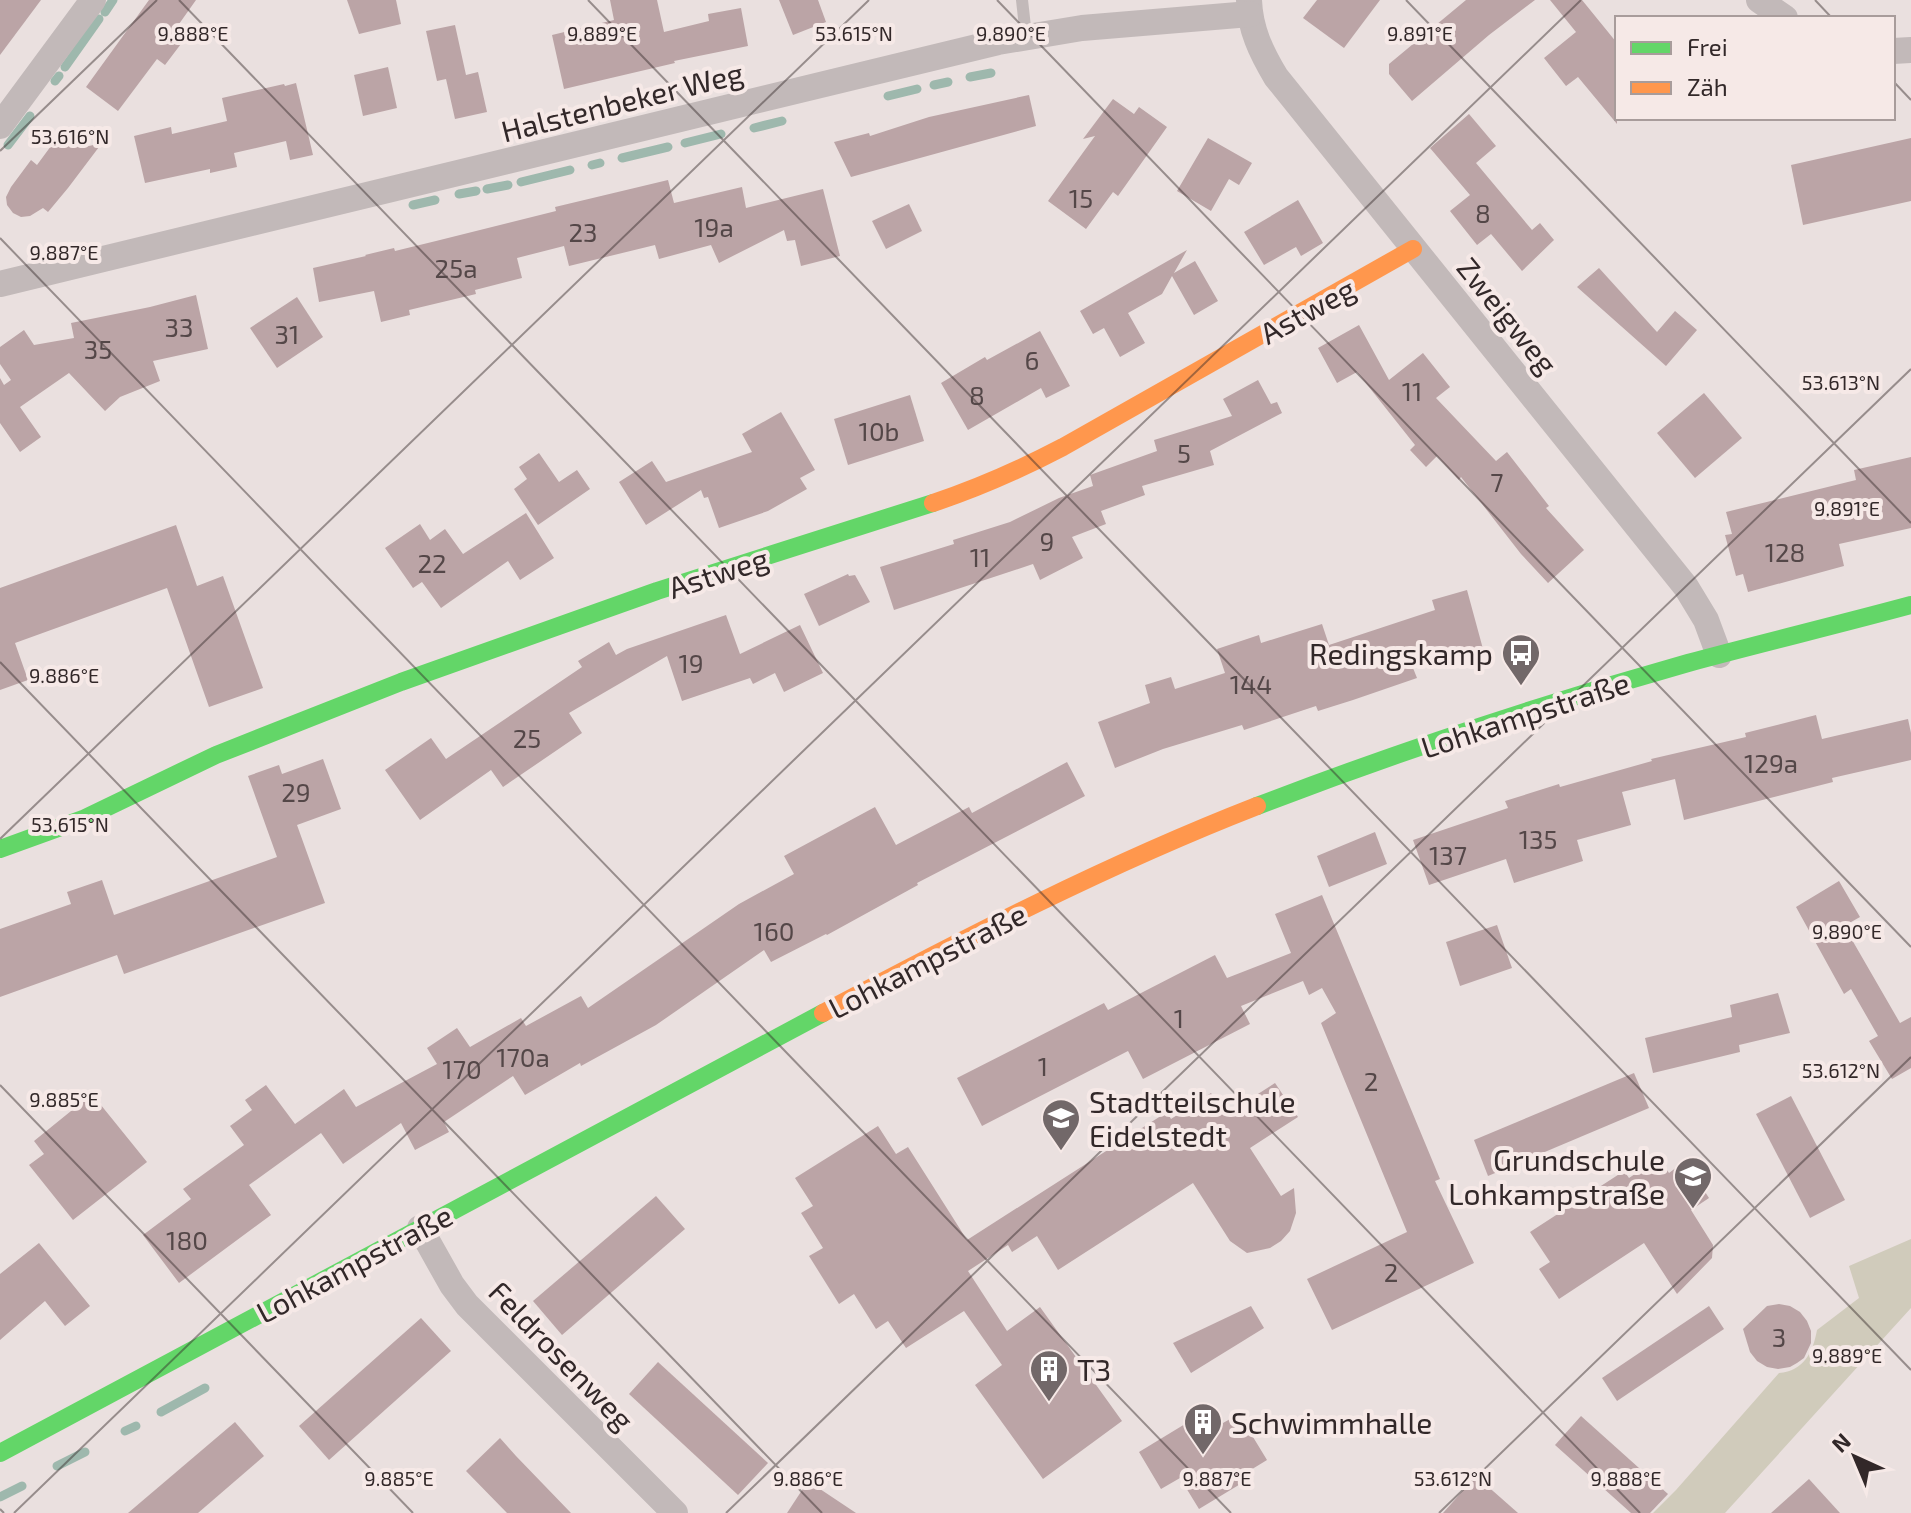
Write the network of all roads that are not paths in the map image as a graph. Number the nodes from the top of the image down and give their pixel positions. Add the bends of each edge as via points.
1 (93, 0) edge
2 (1022, 0) edge
3 (1759, 0) edge
4 (1250, 7) edge
5 (1782, 16) edge
6 (1026, 36) junction
7 (0, 126) edge
8 (1413, 249) junction
9 (0, 284) edge
10 (1911, 605) edge
11 (1719, 655) junction
12 (0, 849) edge
13 (420, 1228) junction
14 (0, 1453) edge
15 (675, 1513) edge

1 - 7 street
2 - 6 lane
3 - 5 street
4 - 6 street, Halstenbeker Weg
4 - 8 street, Zweigweg via 1256,39 1276,77
6 - 9 street, Halstenbeker Weg
8 - 11 street, Zweigweg via 1686,587
8 - 12 street, Astweg via 1063,447 967,492 657,591 401,682 216,755 83,819
10 - 11 street, Lohkampstraße
11 - 13 street, Lohkampstraße via 1555,702 1374,763 1146,853 954,944
13 - 14 street, Lohkampstraße
13 - 15 street, Feldrosenweg via 467,1305

